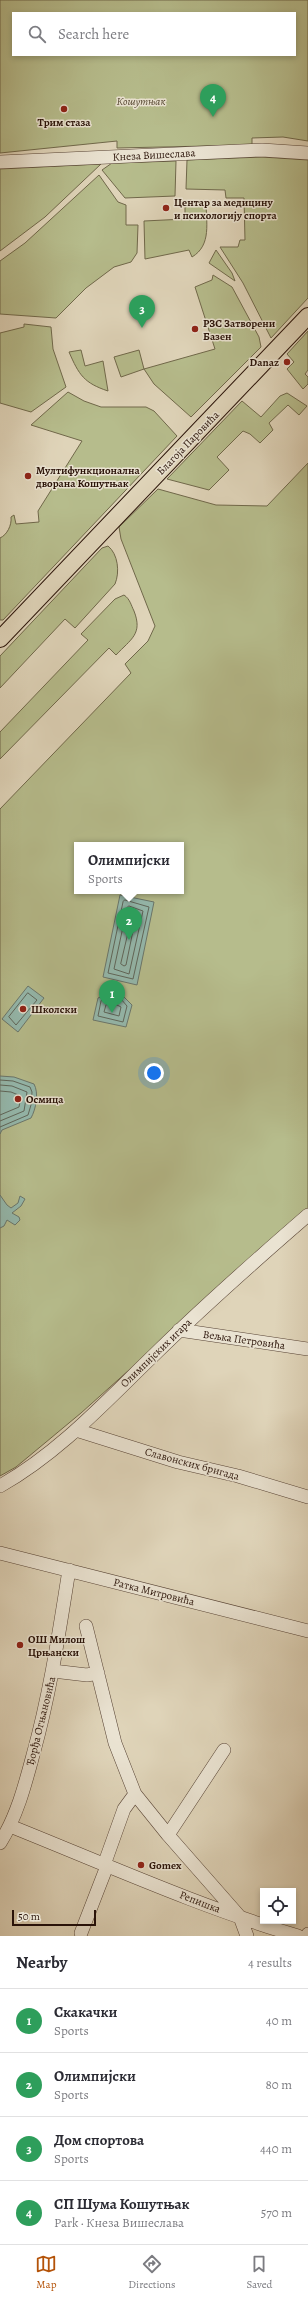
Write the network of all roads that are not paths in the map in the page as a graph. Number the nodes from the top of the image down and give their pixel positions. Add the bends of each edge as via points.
1 (308, 153) edge
2 (0, 162) edge
3 (308, 316) edge
4 (0, 639) edge
5 (308, 1215) edge
6 (179, 1330) junction
7 (308, 1349) edge
8 (76, 1430) junction
9 (0, 1486) edge
10 (308, 1497) edge
11 (0, 1552) edge
12 (69, 1570) junction
13 (86, 1626) dead end
14 (308, 1631) edge
15 (54, 1671) junction
16 (98, 1673) junction
17 (224, 1750) dead end
18 (135, 1794) junction
19 (10, 1826) junction
20 (168, 1835) junction
21 (0, 1843) edge
22 (106, 1865) junction
23 (240, 1917) junction
24 (81, 1933) dead end
25 (247, 1936) edge
26 (298, 1936) edge

1 - 2 street, Кнеза Вишеслава via 273,150
3 - 4 main road, Благоја Паровића
5 - 6 street, Олимпијских игара
6 - 7 street, Вељка Петровића
6 - 8 street, Олимпијских игара
8 - 9 street, Олимпијских игара via 29,1468
8 - 10 street, Славонских бригада via 178,1462 238,1476
11 - 12 street, Ратка Митровића
12 - 14 street, Ратка Митровића
12 - 15 street, Ђорђа Огњановића
13 - 16 street
15 - 16 street via 87,1675
15 - 19 street, Ђорђа Огњановића via 27,1780
16 - 18 street via 115,1743
17 - 20 street
18 - 20 street
18 - 22 street via 124,1809
19 - 21 street, Ђорђа Огњановића
19 - 22 street, Репишка
20 - 23 street
22 - 23 street, Репишка
22 - 24 street
23 - 25 street
23 - 26 street, Репишка

